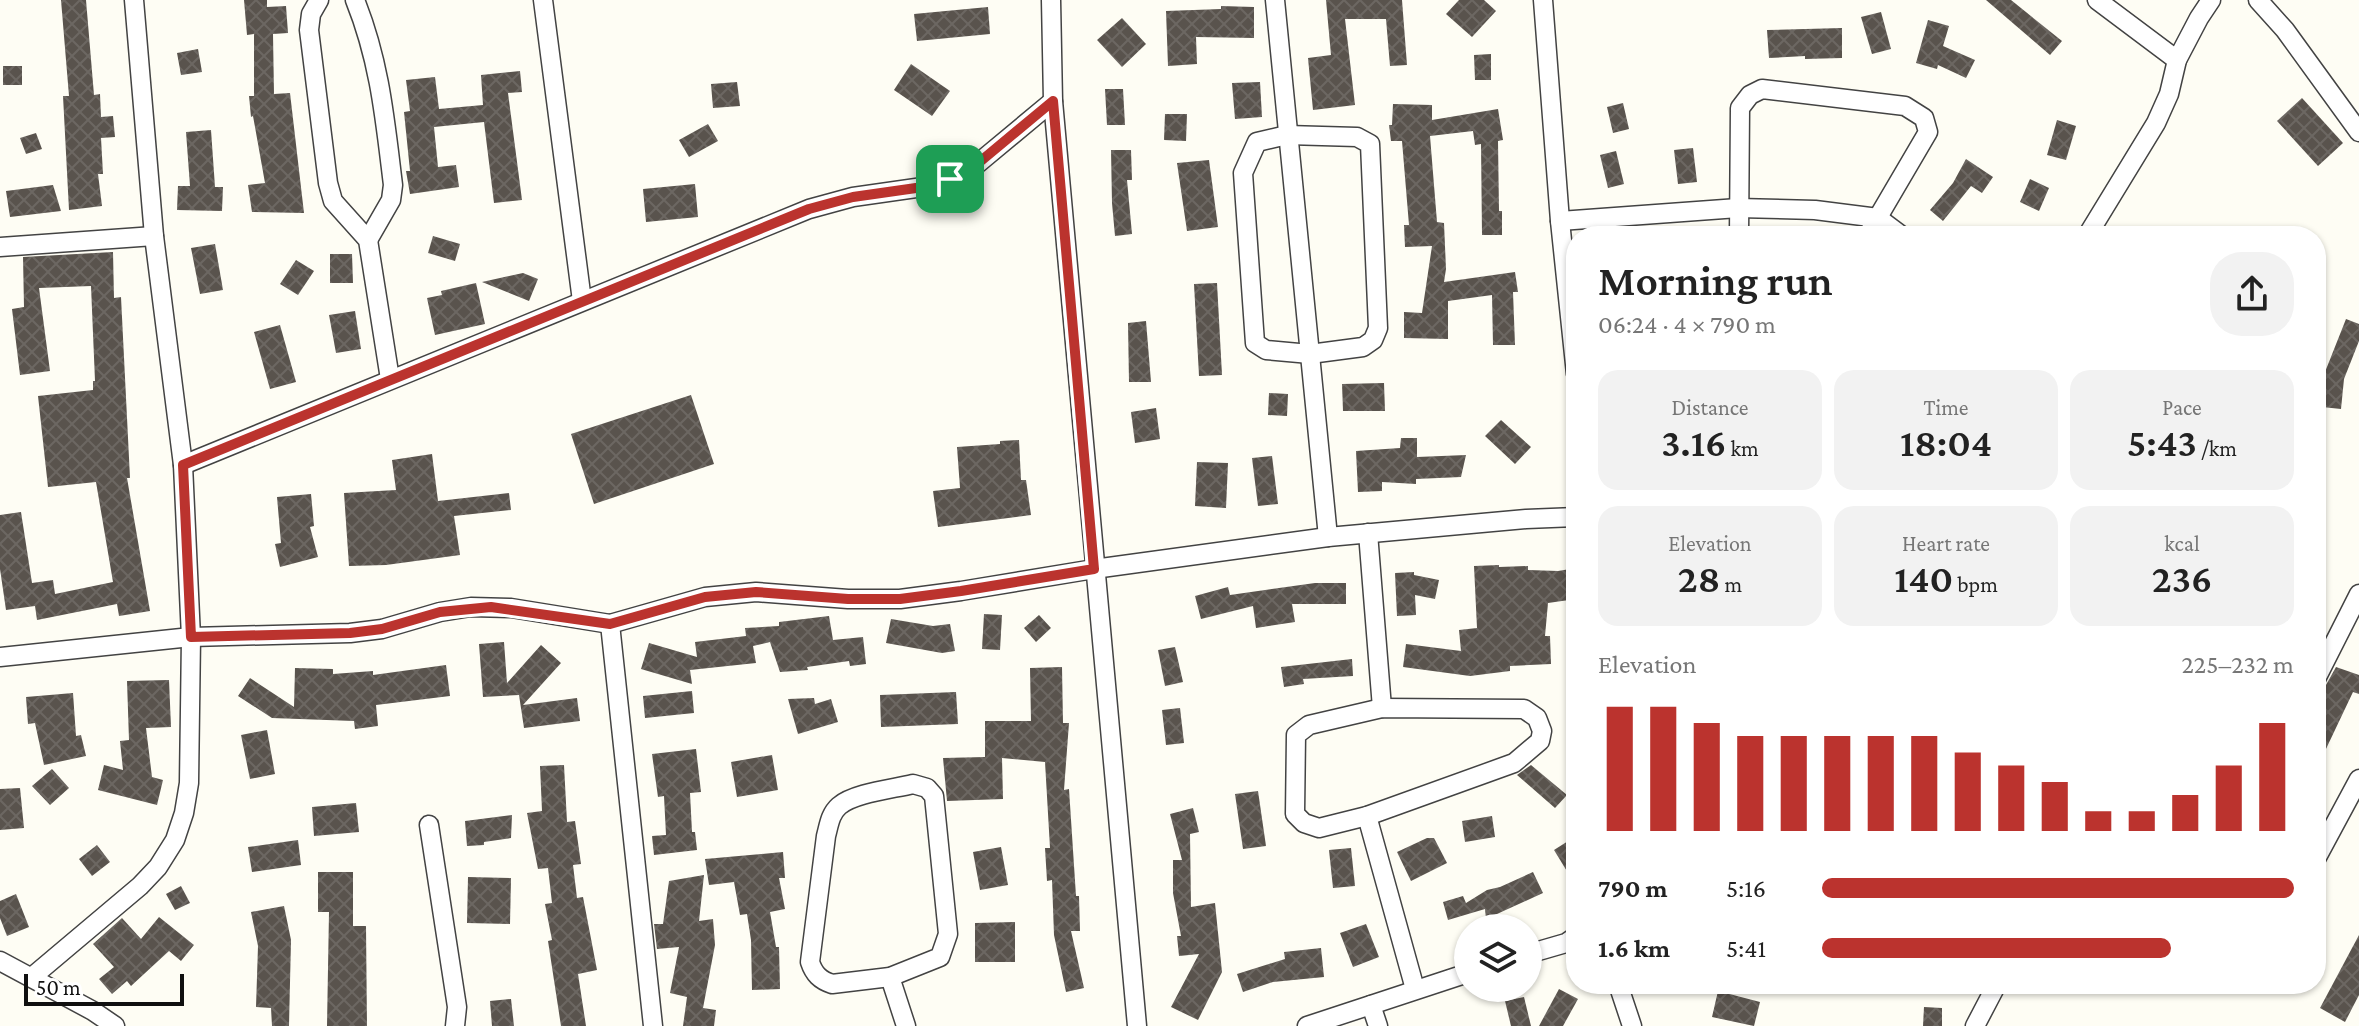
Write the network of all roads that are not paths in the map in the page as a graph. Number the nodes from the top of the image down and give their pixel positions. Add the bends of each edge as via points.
1 (134, 0) edge
2 (319, 0) edge
3 (355, 0) edge
4 (543, 0) edge
5 (1051, 0) edge
6 (1275, 0) edge
7 (1543, 0) edge
8 (2097, 0) edge
9 (2211, 0) edge
10 (2258, 0) edge
11 (2177, 60) junction
12 (1053, 101) junction
13 (2359, 132) edge
14 (1287, 135) junction
15 (1738, 208) junction
16 (1878, 218) junction
17 (1560, 221) junction
18 (1739, 226) edge
19 (1873, 226) edge
20 (1889, 226) edge
21 (2093, 226) edge
22 (154, 236) junction
23 (368, 240) junction
24 (0, 247) edge
25 (1566, 278) edge
26 (582, 301) junction
27 (1310, 354) junction
28 (390, 379) junction
29 (183, 465) junction
30 (1566, 518) edge
31 (1368, 533) junction
32 (1328, 537) junction
33 (1094, 569) junction
34 (2359, 594) edge
35 (610, 624) junction
36 (191, 637) junction
37 (0, 657) edge
38 (2326, 659) edge
39 (1382, 708) junction
40 (2359, 779) edge
41 (1367, 816) junction
42 (429, 825) dead end
43 (2326, 840) edge
44 (1566, 943) edge
45 (1542, 950) edge
46 (0, 961) edge
47 (32, 977) junction
48 (890, 977) junction
49 (1454, 977) edge
50 (1415, 989) junction
51 (1621, 994) edge
52 (1992, 994) edge
53 (1371, 1005) junction
54 (115, 1026) edge
55 (455, 1026) edge
56 (653, 1026) edge
57 (906, 1026) edge
58 (1137, 1026) edge
59 (1307, 1026) edge
60 (1378, 1026) edge
61 (1632, 1026) edge
62 (1975, 1026) edge

1 - 22 street
2 - 23 street via 309,30 328,183 333,201
3 - 23 street via 381,90 393,185 391,200
4 - 26 street
5 - 12 street
6 - 14 street
7 - 17 street
8 - 11 street
9 - 11 street
10 - 13 street
11 - 21 street via 2156,123
12 - 26 street via 976,165 950,179 809,209
12 - 33 street
14 - 27 street
14 - 27 street via 1257,142 1243,173 1255,343 1266,350
14 - 27 street via 1357,137 1370,144 1378,328 1363,347
15 - 16 street
15 - 16 street via 1740,108 1762,89 1905,106 1924,118 1928,132
15 - 17 street
15 - 18 street
16 - 19 street
16 - 20 street
17 - 25 street
22 - 24 street
22 - 29 street
23 - 28 street
26 - 28 street
27 - 32 street
28 - 29 street
29 - 36 street
30 - 31 street
31 - 32 street
31 - 39 street
32 - 33 street
33 - 35 street via 900,599 756,592 705,597
33 - 58 street
34 - 38 street
35 - 36 street via 491,607 440,612 350,633
35 - 56 street
36 - 37 street
36 - 47 street via 189,783 175,840 140,886
39 - 41 street via 1309,725 1296,735 1295,814 1319,828
39 - 41 street via 1524,709 1537,718 1542,731 1540,741 1514,763
40 - 43 street
41 - 50 street
42 - 55 street via 457,1007
44 - 45 street
46 - 47 street
47 - 54 street
48 - 48 street via 940,957 948,934 934,796 913,784 851,799 830,818 810,962 817,976 832,984
48 - 57 street
49 - 50 street
50 - 53 street
51 - 61 street
52 - 62 street
53 - 59 street
53 - 60 street

